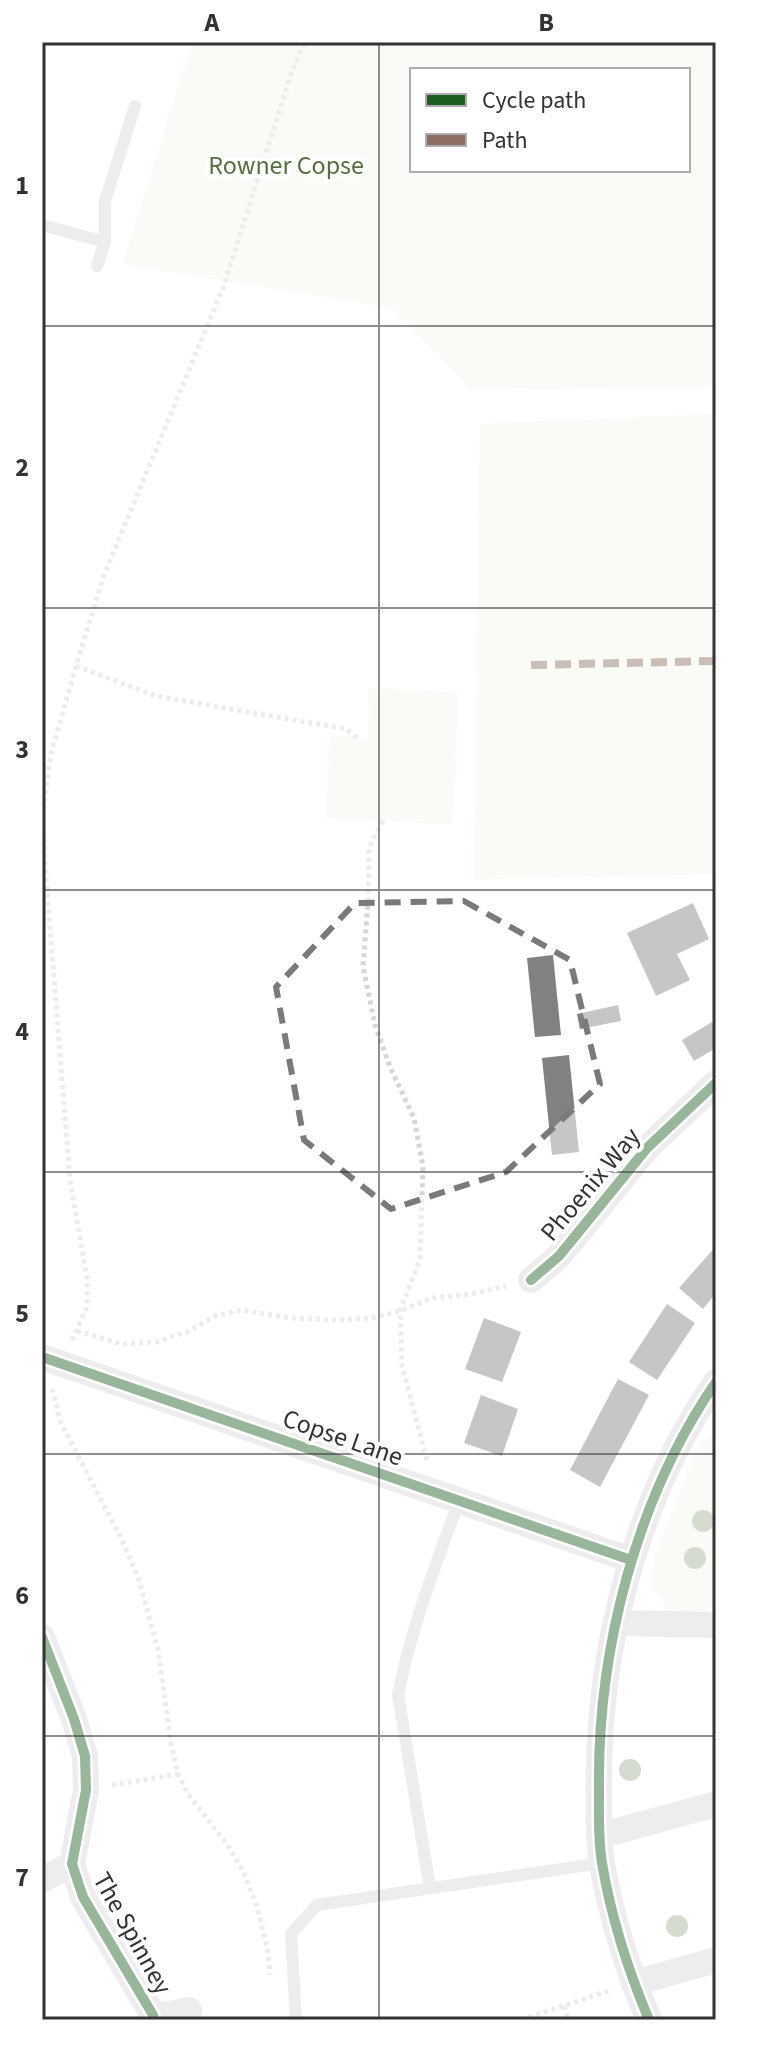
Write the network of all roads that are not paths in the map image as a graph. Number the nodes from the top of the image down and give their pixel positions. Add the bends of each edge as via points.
1 (135, 106) dead end
2 (42, 225) edge
3 (105, 242) junction
4 (97, 266) dead end
5 (716, 1083) edge
6 (531, 1280) road end
7 (50, 1360) edge
8 (716, 1382) edge
9 (447, 1496) junction
10 (631, 1560) junction
11 (617, 1623) junction
12 (716, 1625) edge
13 (42, 1637) edge
14 (716, 1804) edge
15 (599, 1836) junction
16 (602, 1863) junction
17 (72, 1864) junction
18 (42, 1880) edge
19 (430, 1888) junction
20 (716, 1960) edge
21 (634, 1983) junction
22 (189, 2010) dead end
23 (153, 2017) edge
24 (296, 2020) edge
25 (649, 2020) edge

1 - 3 lane via 105,201
2 - 3 lane
3 - 4 lane
5 - 6 street, Phoenix Way via 647,1148 559,1256
7 - 9 street, Copse Lane
8 - 10 street via 662,1478
9 - 10 street, Copse Lane
9 - 19 lane via 398,1695
10 - 11 street
11 - 12 street
11 - 15 street via 598,1752
13 - 17 street, The Spinney via 85,1756 86,1790
14 - 15 street
15 - 16 street
16 - 19 lane
16 - 21 street
17 - 18 street, The Spinney
17 - 23 street, The Spinney via 83,1897
19 - 24 lane via 317,1905 291,1934
20 - 21 street
21 - 25 street
22 - 23 street, The Spinney

